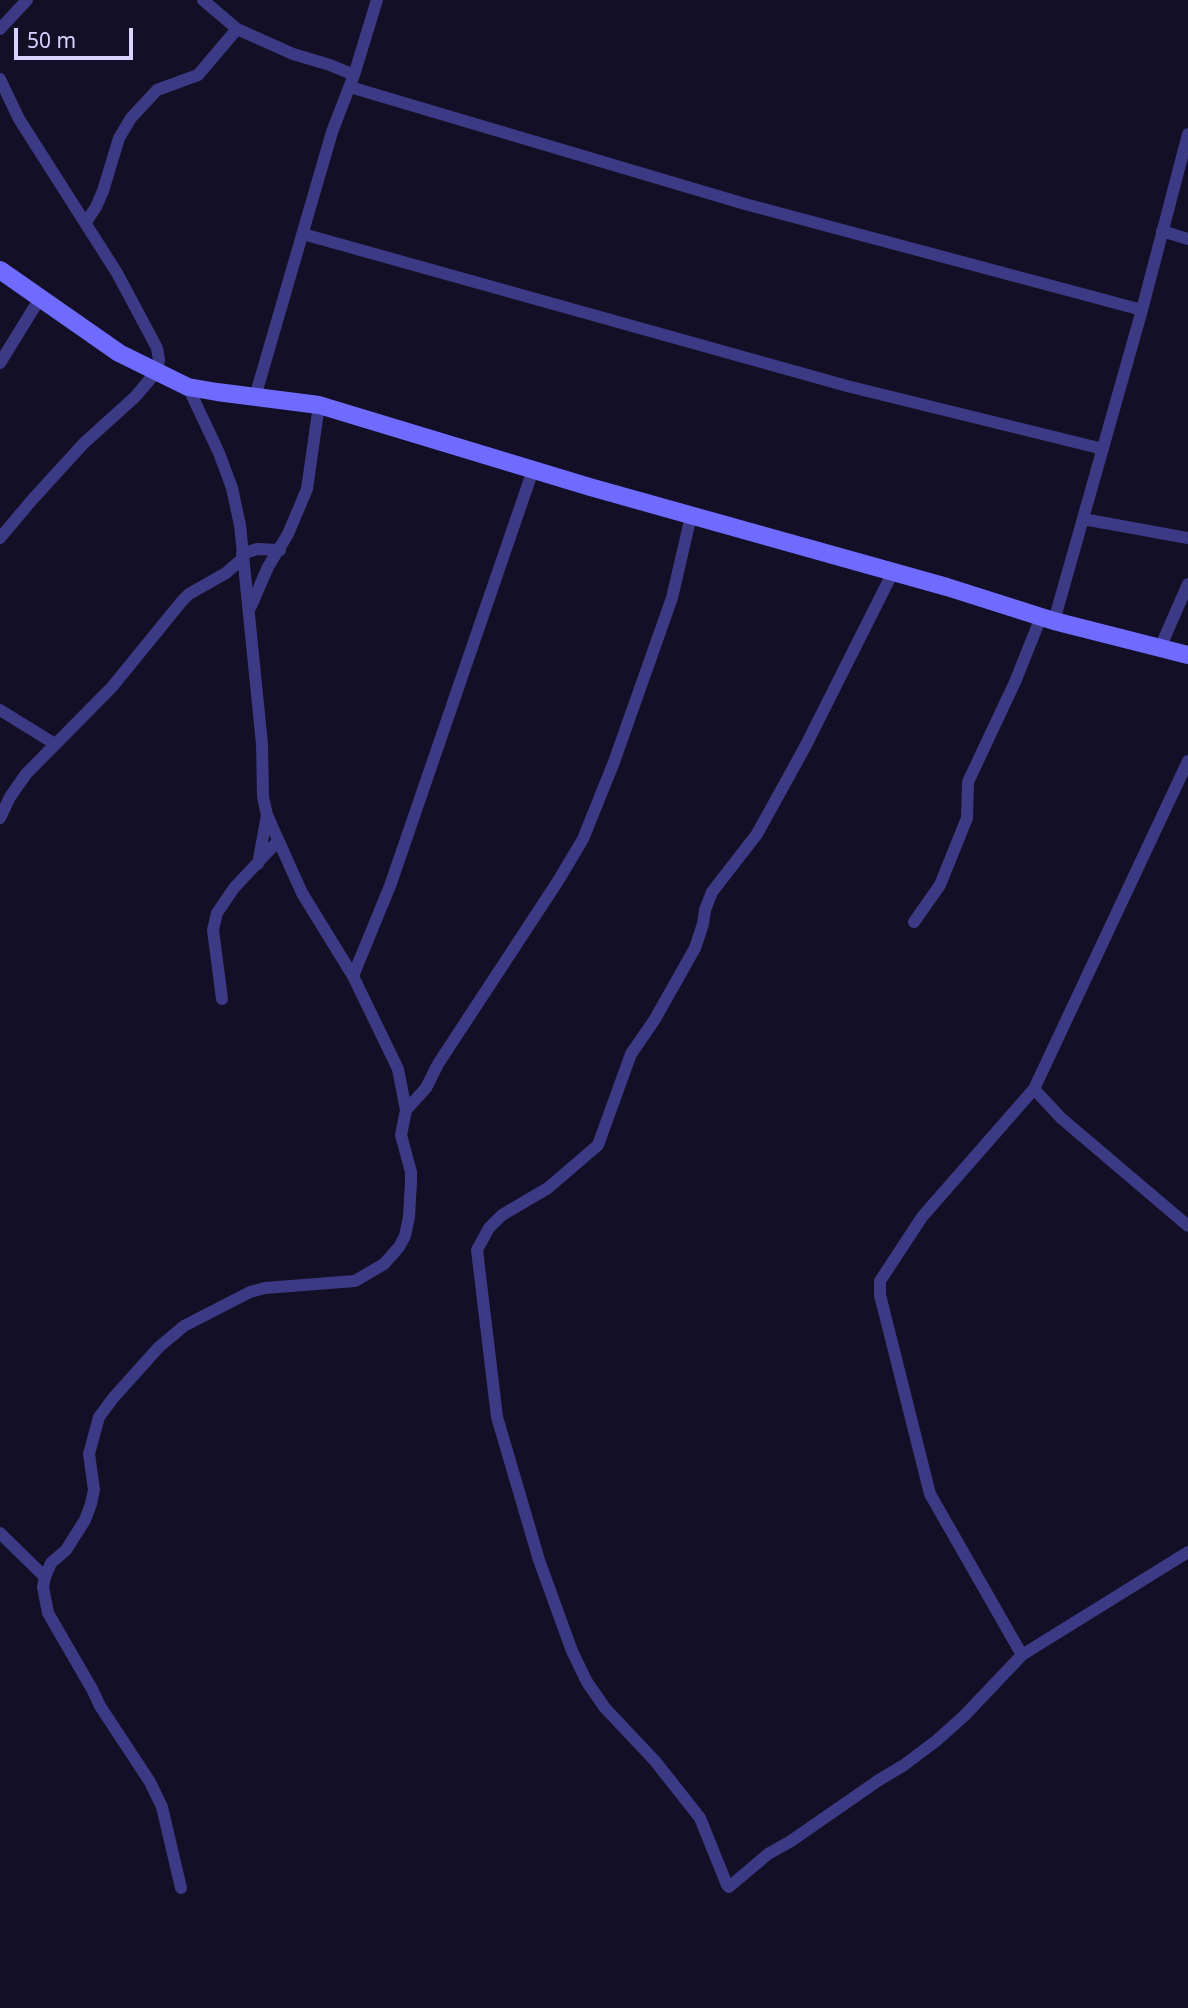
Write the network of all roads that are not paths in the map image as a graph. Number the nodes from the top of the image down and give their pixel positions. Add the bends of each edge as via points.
1 (27, 0) edge
2 (203, 0) edge
3 (377, 0) edge
4 (0, 29) edge
5 (237, 29) junction
6 (0, 79) edge
7 (352, 81) junction
8 (1188, 134) edge
9 (1182, 181) edge
10 (86, 222) junction
11 (1162, 231) junction
12 (303, 234) junction
13 (1188, 239) edge
14 (0, 270) edge
15 (40, 298) junction
16 (1142, 310) junction
17 (0, 363) edge
18 (157, 371) junction
19 (188, 387) junction
20 (255, 397) junction
21 (319, 405) junction
22 (1103, 449) junction
23 (533, 470) junction
24 (691, 516) junction
25 (1083, 519) junction
26 (0, 538) edge
27 (1188, 538) edge
28 (280, 550) junction
29 (242, 556) junction
30 (893, 572) junction
31 (1188, 584) edge
32 (250, 609) junction
33 (1048, 619) junction
34 (1160, 648) junction
35 (1188, 655) edge
36 (0, 710) edge
37 (55, 744) junction
38 (1188, 761) edge
39 (267, 815) junction
40 (0, 818) edge
41 (278, 841) junction
42 (258, 865) junction
43 (914, 922) dead end
44 (353, 976) junction
45 (222, 999) dead end
46 (1034, 1089) junction
47 (406, 1110) junction
48 (1188, 1226) edge
49 (0, 1533) edge
50 (1188, 1552) edge
51 (45, 1577) junction
52 (1022, 1655) junction
53 (181, 1888) dead end

1 - 4 street
2 - 5 street
3 - 7 street
5 - 7 street via 330,65
5 - 10 street via 198,75 157,90 131,118
6 - 10 street via 19,119
7 - 12 street
7 - 16 street via 745,204
8 - 9 street
9 - 11 street
10 - 18 street via 157,348
11 - 13 street
11 - 16 street
12 - 20 street
12 - 22 street via 847,386
14 - 15 street
15 - 17 street
15 - 18 street via 119,353
16 - 22 street
18 - 19 street
18 - 26 street via 84,443
19 - 20 street
19 - 29 street via 232,488
20 - 21 street
21 - 23 street
21 - 28 street via 307,489
22 - 25 street
23 - 24 street
23 - 44 street via 390,886
24 - 30 street
24 - 47 street via 672,598 583,839 426,1088
25 - 27 street
25 - 33 street
28 - 29 street via 257,549
28 - 32 street
29 - 32 street
29 - 37 street via 226,573 189,594 112,687
30 - 33 street
30 - 52 street via 757,834 712,892 695,948 631,1054 598,1145 548,1188 495,1221 477,1250 477,1266 497,1417 572,1651 605,1708 700,1818 728,1886 936,1741
31 - 34 street
32 - 39 street
33 - 34 street
33 - 43 street via 968,782 967,818 940,885
34 - 35 street
36 - 37 street
37 - 40 street via 26,774
38 - 46 street
39 - 41 street
39 - 42 street
41 - 42 street
41 - 44 street via 302,892
42 - 45 street via 217,912 214,930
44 - 47 street via 398,1069
46 - 48 street via 1061,1118
46 - 52 street via 922,1217 880,1281 930,1494
47 - 51 street via 401,1135 411,1190 409,1217 399,1247 384,1264 355,1282 250,1292 164,1341 99,1418 89,1454 94,1490 91,1504
49 - 51 street
50 - 52 street
51 - 53 street via 48,1614 162,1807

